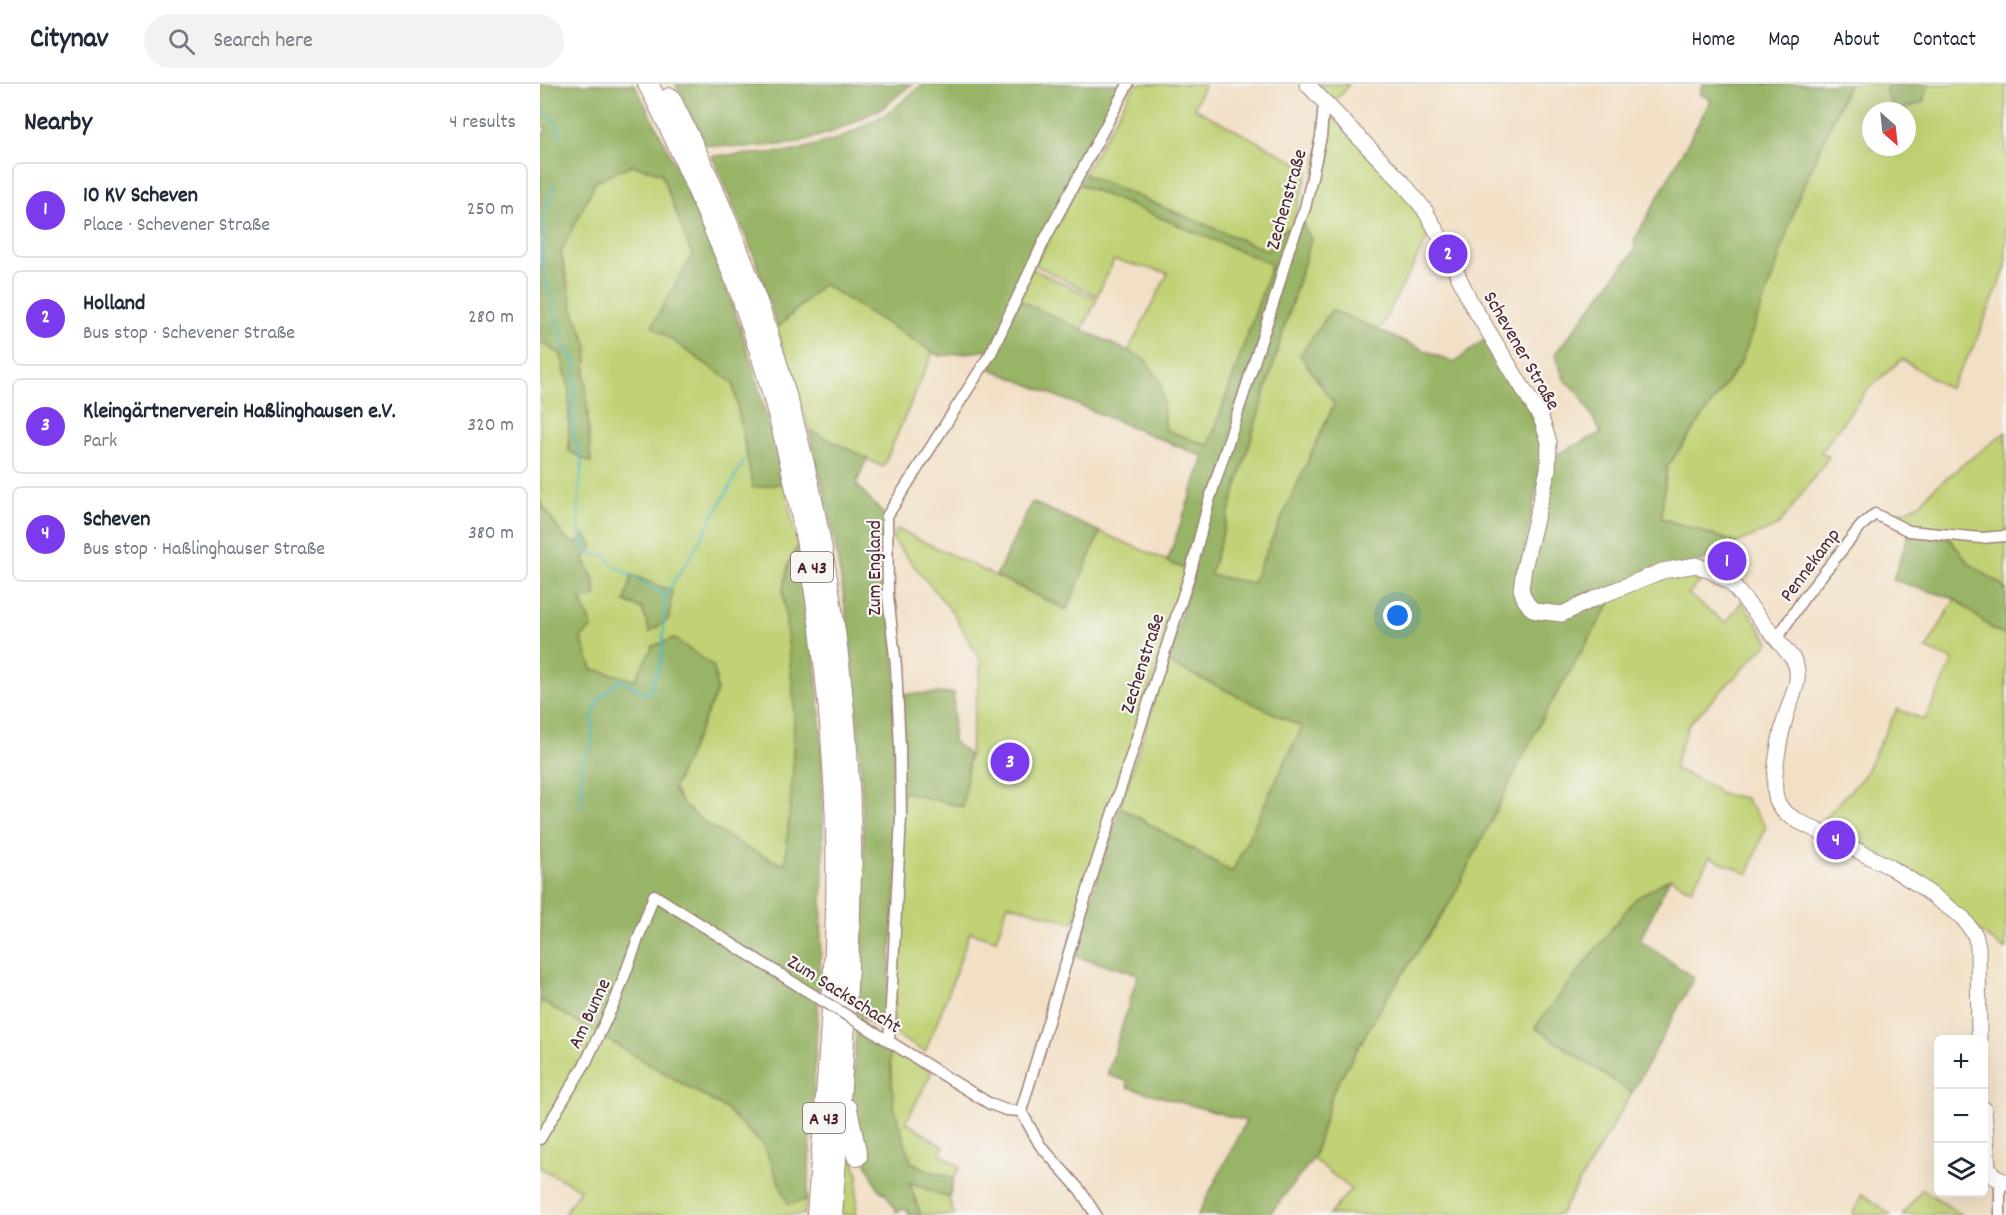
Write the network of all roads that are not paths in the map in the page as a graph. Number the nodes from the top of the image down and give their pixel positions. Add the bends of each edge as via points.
1 (648, 84) edge
2 (663, 84) edge
3 (1128, 84) edge
4 (1307, 84) edge
5 (1324, 100) junction
6 (2006, 536) edge
7 (1776, 640) junction
8 (654, 895) joint
9 (1979, 1035) edge
10 (888, 1042) junction
11 (843, 1072) junction
12 (1021, 1111) junction
13 (540, 1139) edge
14 (1986, 1143) edge
15 (857, 1156) dead end
16 (2003, 1181) edge
17 (817, 1215) edge
18 (832, 1215) edge
19 (1096, 1215) edge
20 (2000, 1215) edge

1 - 17 highway, A 43 via 694,182 757,342 778,414 814,577 835,803 834,942
2 - 11 highway, A 43 via 701,160 765,323 811,490 823,553 840,655 851,842
3 - 10 street, Zum England via 1045,239 991,353 887,516 901,817
4 - 5 main road, Schevener Straße
5 - 7 main road, Schevener Straße via 1424,209 1471,303 1541,418 1549,442 1548,470 1521,589 1530,607 1562,614 1653,574 1696,565 1731,583
5 - 12 street, Zechenstraße via 1321,137 1305,207 1209,501 1190,574
6 - 7 street, Pennekamp via 1981,538 1909,531 1875,514 1803,599
7 - 9 main road, Schevener Straße via 1793,658 1798,675 1782,728 1776,798 1785,813 1890,867 1963,918 1978,946
8 - 10 street, Zum Sackschacht, bridge
8 - 13 street, Am Bunne via 616,999 586,1062
10 - 12 street, Zum Sackschacht via 990,1104
11 - 15 highway
11 - 18 highway, A 43
12 - 19 street via 1040,1145 1080,1190
14 - 16 main road via 1988,1166 1994,1177
16 - 20 street

